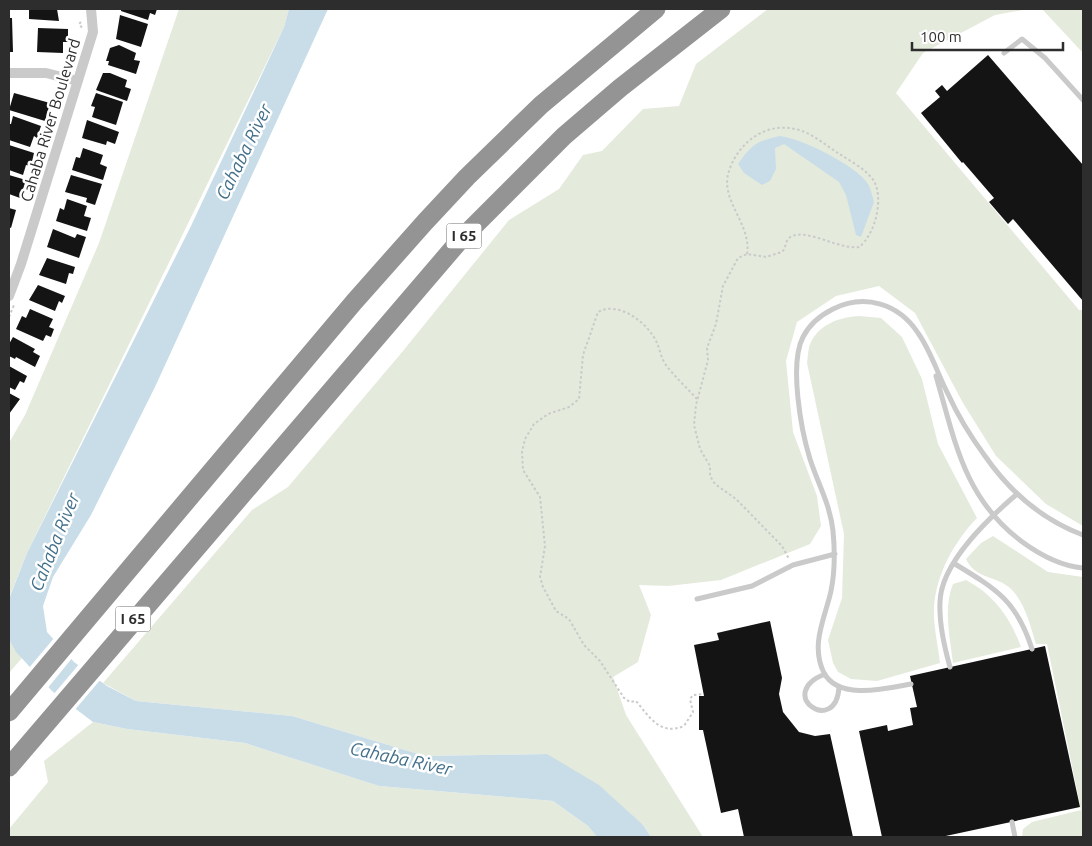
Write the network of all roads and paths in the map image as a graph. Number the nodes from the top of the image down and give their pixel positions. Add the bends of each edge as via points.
1 (91, 9) edge
2 (656, 9) edge
3 (721, 9) edge
4 (1004, 53) dead end
5 (9, 73) edge
6 (78, 80) junction
7 (1083, 100) edge
8 (747, 254) junction
9 (9, 296) edge
10 (932, 361) junction
11 (697, 399) junction
12 (1017, 494) junction
13 (992, 516) junction
14 (1083, 535) edge
15 (835, 554) junction
16 (955, 564) junction
17 (793, 565) junction
18 (1083, 568) edge
19 (697, 599) dead end
20 (1032, 649) dead end
21 (950, 667) dead end
22 (825, 674) junction
23 (911, 684) dead end
24 (839, 687) junction
25 (703, 694) dead end
26 (9, 712) edge
27 (9, 767) edge
28 (1012, 822) dead end
29 (1015, 837) edge

1 - 6 street, Cahaba River Boulevard via 93,32
2 - 26 highway, I 65 via 578,72 466,177 389,262
3 - 27 highway, I 65 via 620,88 513,185 461,239
4 - 7 lane via 1022,39 1045,58
5 - 6 street via 46,73
6 - 9 street, Cahaba River Boulevard
8 - 8 path via 766,256 782,252 788,240 800,234 840,247 859,247 869,237 876,214 878,198 873,180 807,133 784,128 757,134 740,149 727,178 729,196 745,230
8 - 11 path via 738,258 723,286
10 - 12 lane via 949,397 985,457
10 - 13 lane via 956,448 978,497
10 - 15 lane via 918,333 897,310 872,301 849,303 832,309 814,321 802,338 797,390 802,425 810,459 830,511
11 - 17 path via 694,425 700,449 710,466 710,476 782,546
11 - 25 path via 665,363 657,342 643,324 626,313 604,308 598,312 583,355 579,399 534,424 522,452 523,470 540,497 545,546 540,577 556,610 569,619 584,645 600,662 624,698 636,701 655,724 669,728 684,726 693,712 690,699
12 - 13 lane
12 - 14 lane via 1050,518
13 - 16 lane
13 - 18 lane via 1032,550 1052,561
15 - 17 lane
15 - 22 lane via 831,591 819,632 819,658
16 - 20 lane via 1009,603 1025,627
16 - 21 lane via 940,600 941,628
17 - 19 lane via 752,586
22 - 24 lane
22 - 24 lane via 806,686 805,697 811,707 822,711 832,707 839,698
23 - 24 lane via 878,690
28 - 29 lane

